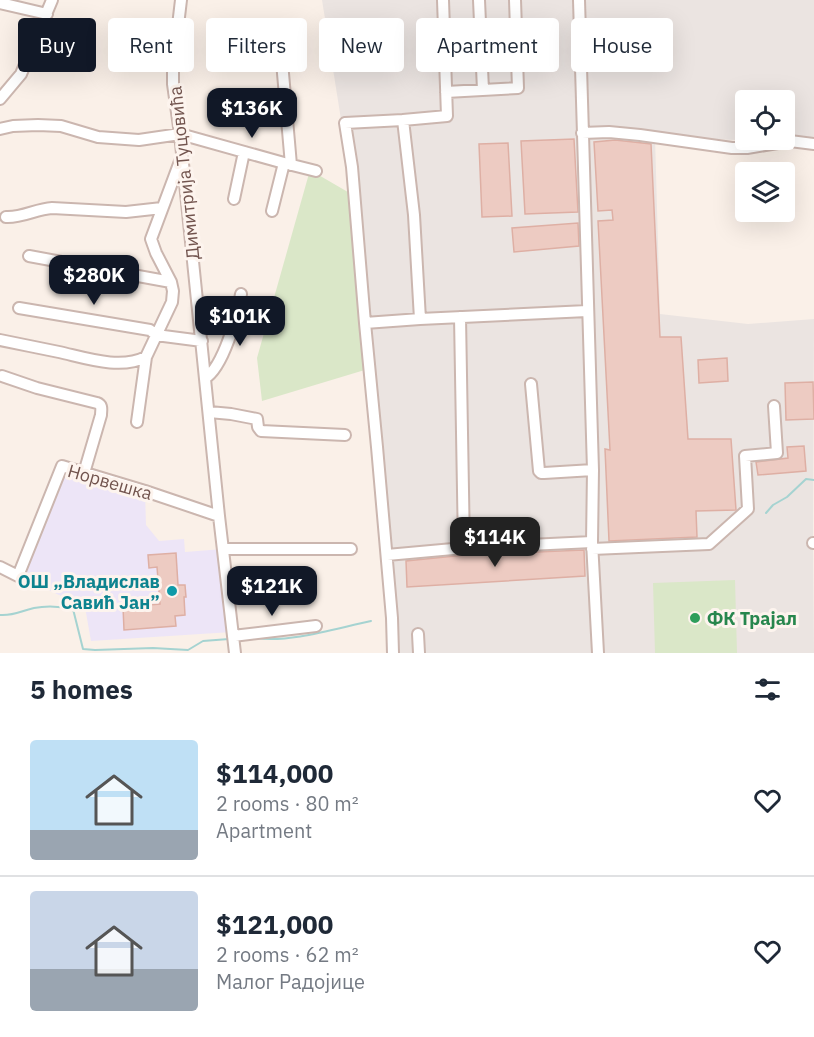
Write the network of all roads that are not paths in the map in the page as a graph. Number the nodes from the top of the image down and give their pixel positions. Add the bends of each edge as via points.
1 (52, 0) edge
2 (181, 0) edge
3 (443, 0) edge
4 (479, 0) edge
5 (515, 0) edge
6 (579, 0) edge
7 (0, 3) edge
8 (47, 14) junction
9 (282, 72) edge
10 (483, 90) junction
11 (446, 92) junction
12 (0, 99) edge
13 (403, 120) junction
14 (0, 122) edge
15 (13, 126) junction
16 (0, 129) edge
17 (582, 133) junction
18 (180, 134) junction
19 (814, 144) edge
20 (244, 152) junction
21 (182, 155) junction
22 (288, 164) junction
23 (316, 171) dead end
24 (234, 199) dead end
25 (162, 208) junction
26 (272, 211) dead end
27 (6, 218) dead end
28 (29, 256) dead end
29 (171, 282) junction
30 (241, 294) dead end
31 (19, 308) dead end
32 (587, 311) junction
33 (460, 317) junction
34 (420, 319) junction
35 (364, 324) junction
36 (156, 334) junction
37 (0, 340) edge
38 (202, 341) junction
39 (146, 357) junction
40 (2, 376) dead end
41 (205, 378) junction
42 (531, 384) dead end
43 (774, 406) dead end
44 (209, 412) junction
45 (137, 422) dead end
46 (345, 435) dead end
47 (593, 470) junction
48 (84, 473) junction
49 (219, 516) junction
50 (592, 545) junction
51 (464, 548) junction
52 (223, 549) junction
53 (351, 549) dead end
54 (387, 555) junction
55 (0, 567) edge
56 (316, 626) dead end
57 (233, 634) junction
58 (418, 634) dead end
59 (235, 653) edge
60 (393, 653) edge
61 (418, 653) edge
62 (598, 653) edge

1 - 8 street
2 - 18 street, Димитрија Туцовића via 173,68
3 - 11 street
4 - 10 street
5 - 10 street via 518,87
6 - 17 street
7 - 8 street
8 - 12 street via 21,74
9 - 22 street
10 - 11 street
11 - 13 street via 447,116
13 - 34 street
13 - 35 street via 345,123
14 - 15 street
15 - 16 street
15 - 18 street via 61,126 115,139
17 - 19 street via 640,135 732,148 790,141
17 - 32 street
18 - 20 street
18 - 21 street, Димитрија Туцовића
20 - 22 street
20 - 24 street
21 - 25 street
21 - 38 street, Димитрија Туцовића
22 - 23 street
22 - 26 street
25 - 27 street via 126,212 52,208
25 - 29 street via 151,239
28 - 29 street
29 - 36 street via 172,302
30 - 41 street via 225,347 214,371
31 - 36 street
32 - 33 street
32 - 47 street
33 - 34 street
33 - 51 street
34 - 35 street
35 - 54 street
36 - 38 street
36 - 39 street
37 - 39 street via 99,361
38 - 41 street, Димитрија Туцовића
39 - 45 street
40 - 48 street via 101,405
41 - 44 street, Димитрија Туцовића
42 - 47 street via 539,471
43 - 50 street via 777,453 745,456 748,509 709,544
44 - 46 street via 257,419 261,431
44 - 49 street, Димитрија Туцовића
47 - 50 street
48 - 49 street, Норвешка
48 - 55 street, Норвешка via 62,465 18,576
49 - 52 street, Димитрија Туцовића
50 - 51 street
50 - 62 street
51 - 54 street
52 - 53 street
52 - 57 street, Димитрија Туцовића
54 - 60 street
56 - 57 street
57 - 59 street, Димитрија Туцовића
58 - 61 street

